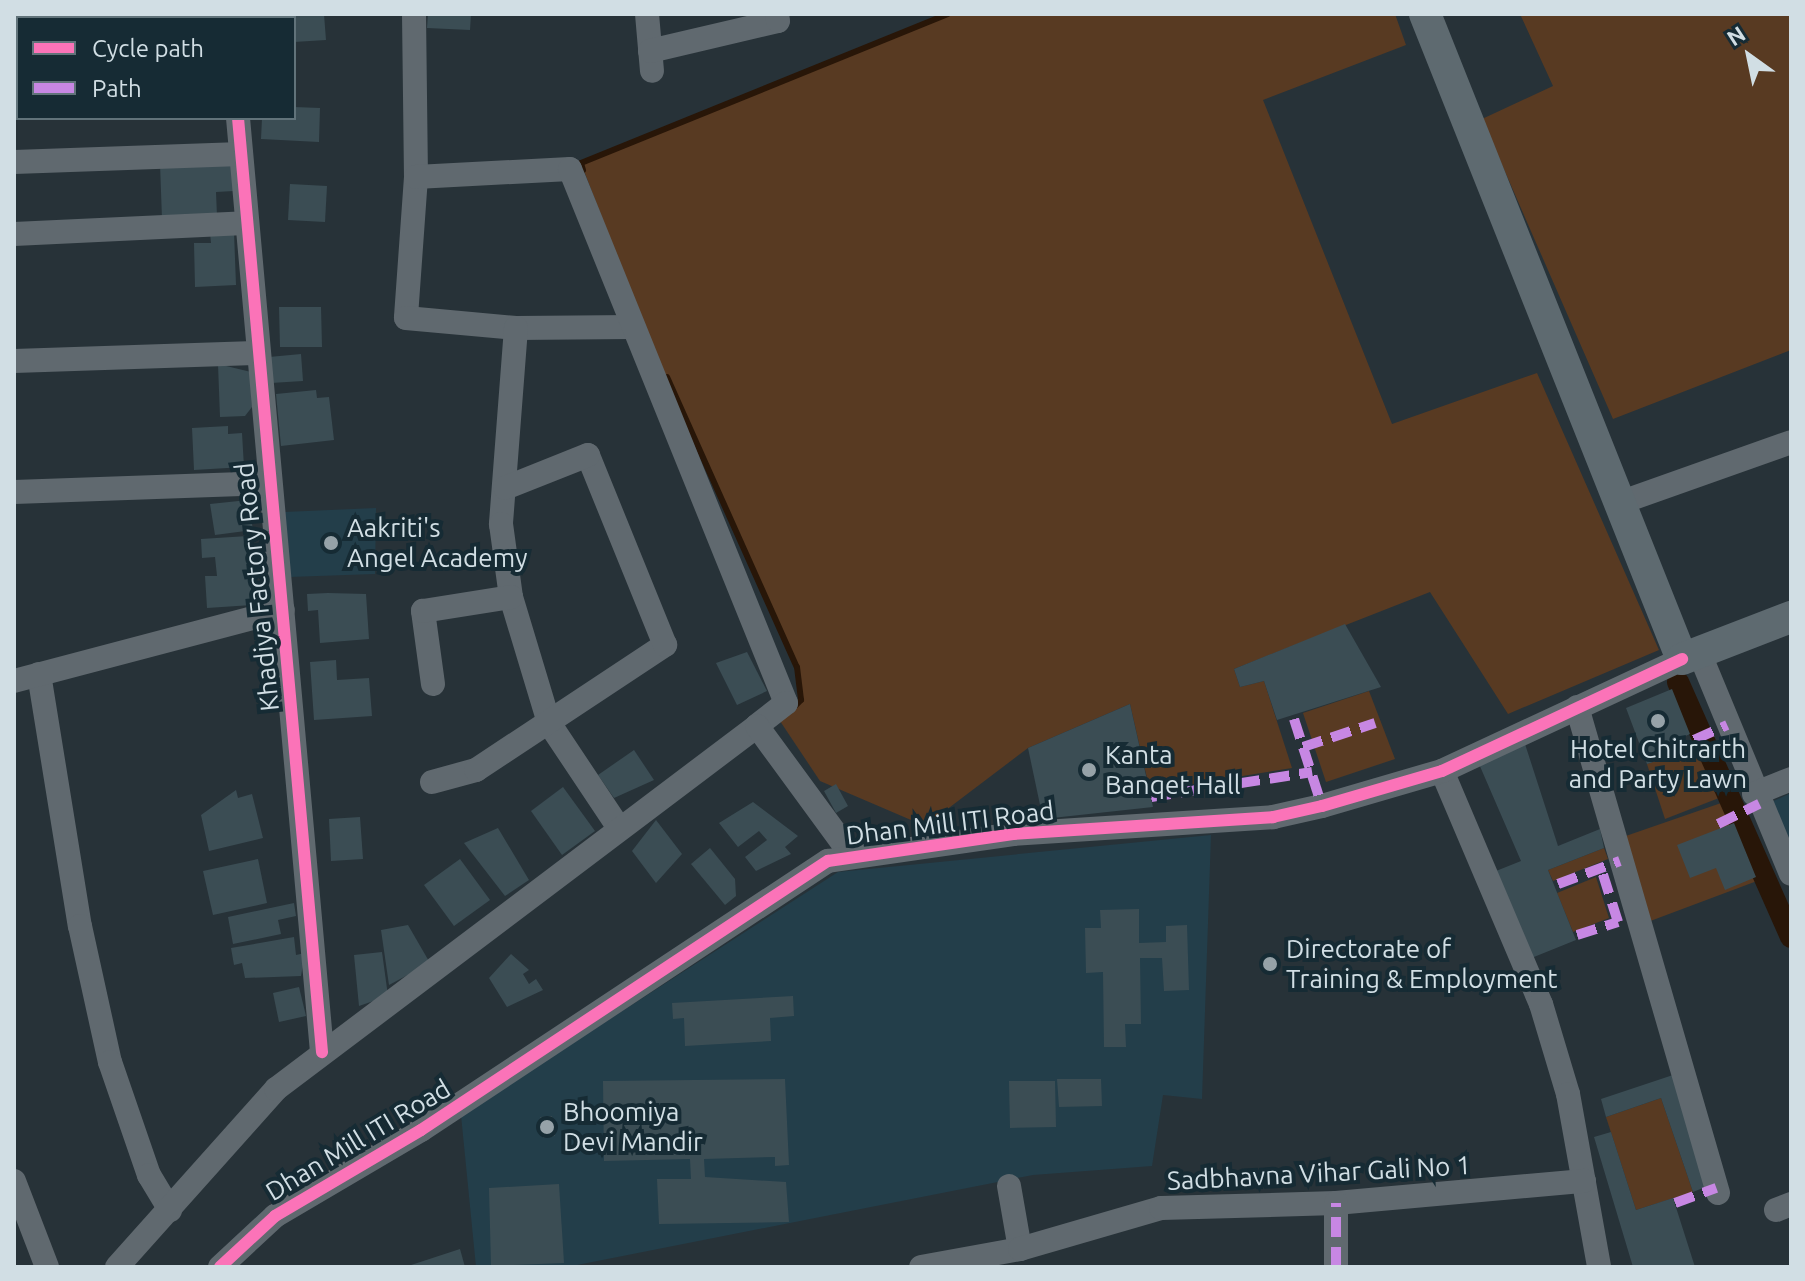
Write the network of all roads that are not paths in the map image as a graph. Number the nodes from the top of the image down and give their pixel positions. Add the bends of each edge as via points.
1 (414, 14) edge
2 (647, 14) edge
3 (777, 14) edge
4 (1425, 14) edge
5 (238, 120) edge
6 (241, 154) junction
7 (14, 162) edge
8 (416, 177) junction
9 (245, 223) junction
10 (14, 234) edge
11 (633, 327) junction
12 (516, 328) junction
13 (255, 353) junction
14 (14, 361) edge
15 (1791, 442) edge
16 (269, 483) junction
17 (505, 488) junction
18 (14, 492) edge
19 (1622, 502) junction
20 (511, 597) junction
21 (283, 610) junction
22 (1791, 617) edge
23 (1691, 656) junction
24 (39, 674) junction
25 (14, 681) edge
26 (433, 684) dead end
27 (1577, 707) junction
28 (549, 723) junction
29 (757, 726) junction
30 (1442, 771) junction
31 (1791, 779) edge
32 (432, 782) dead end
33 (1754, 794) junction
34 (619, 828) junction
35 (852, 856) junction
36 (1791, 874) edge
37 (322, 1052) junction
38 (14, 1181) edge
39 (1584, 1181) junction
40 (1009, 1186) dead end
41 (1718, 1193) dead end
42 (1336, 1203) junction
43 (170, 1210) junction
44 (1020, 1249) junction
45 (47, 1267) edge
46 (117, 1267) edge
47 (220, 1267) edge
48 (921, 1267) edge
49 (1336, 1267) edge
50 (1599, 1267) edge

1 - 8 street
2 - 3 street via 651,61 778,21
4 - 19 main road
5 - 6 street, Khadiya Factory Road
6 - 7 street
6 - 9 street, Khadiya Factory Road
8 - 11 street via 570,169
8 - 12 street via 406,318
9 - 10 street
9 - 13 street, Khadiya Factory Road
11 - 12 street
11 - 29 street via 786,703
12 - 17 street
13 - 14 street
13 - 16 street, Khadiya Factory Road
15 - 19 street
16 - 18 street
16 - 21 street, Khadiya Factory Road
17 - 20 street via 501,524
17 - 28 street via 588,455 665,645
19 - 23 main road
20 - 26 street via 423,611
20 - 28 street
21 - 24 street
21 - 37 street, Khadiya Factory Road
22 - 23 main road
23 - 27 street, Dhan Mill ITI Road
23 - 33 street
24 - 25 street
24 - 43 street via 80,926 110,1062 149,1175
27 - 30 street, Dhan Mill ITI Road
27 - 41 street
28 - 32 street via 476,770
28 - 34 street
29 - 34 street
29 - 35 street
30 - 35 street, Dhan Mill ITI Road via 1273,817 1013,834
30 - 39 street via 1541,1004
31 - 33 street
33 - 36 street
34 - 37 street
35 - 47 street, Dhan Mill ITI Road via 828,861 421,1130 275,1216
37 - 43 street via 276,1089
38 - 45 street
39 - 42 street, Sadbhavna Vihar Gali No 1
39 - 50 street
40 - 44 street
42 - 44 street, Sadbhavna Vihar Gali No 1 via 1161,1208
42 - 49 street
43 - 46 street
44 - 48 street, Sadbhavna Vihar Gali No 1

